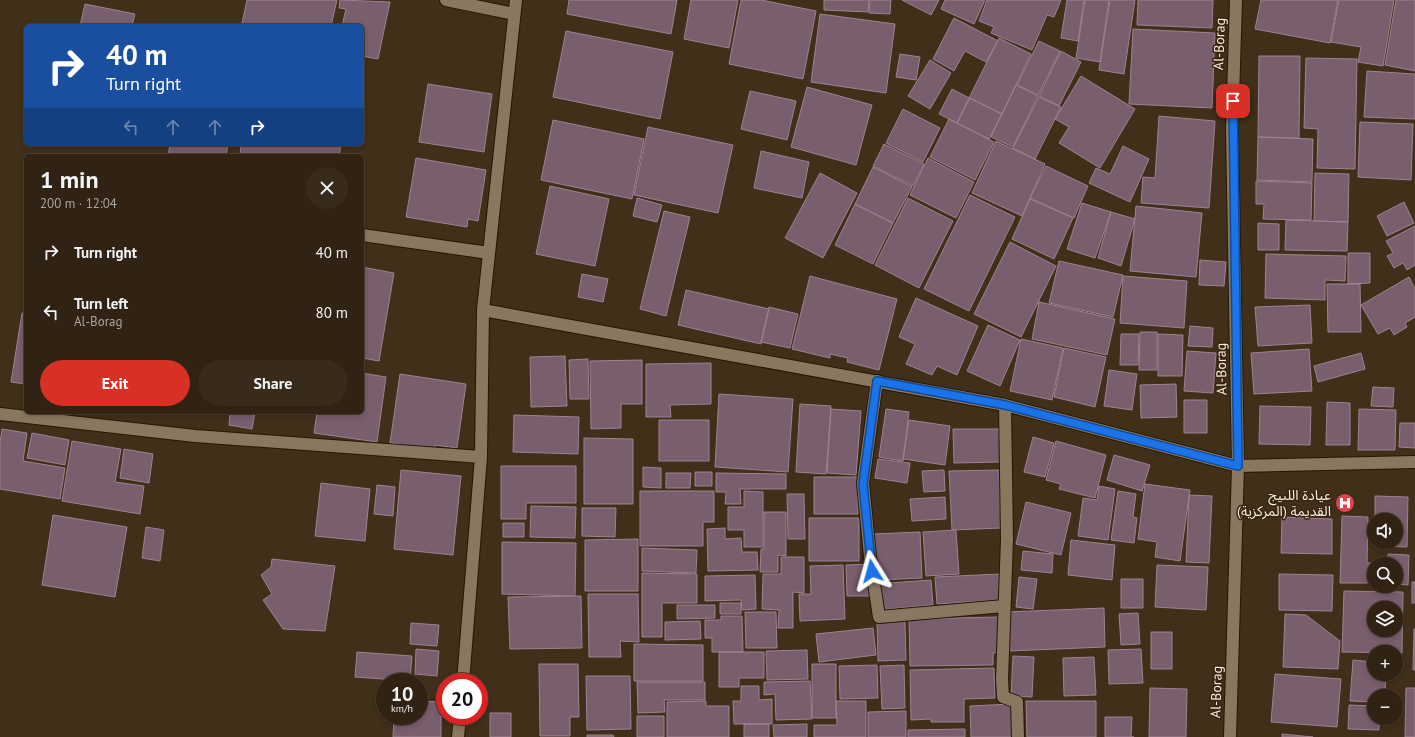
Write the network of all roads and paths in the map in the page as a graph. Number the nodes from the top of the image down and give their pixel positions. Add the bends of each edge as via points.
1 (446, 0) edge
2 (516, 0) edge
3 (1236, 0) edge
4 (514, 14) junction
5 (364, 235) edge
6 (489, 252) junction
7 (483, 310) junction
8 (877, 381) junction
9 (1005, 405) junction
10 (0, 414) edge
11 (481, 457) junction
12 (1415, 462) edge
13 (1238, 466) junction
14 (1004, 606) junction
15 (463, 673) edge
16 (459, 725) edge
17 (458, 737) edge
18 (1018, 737) edge
19 (1230, 737) edge

1 - 4 street
2 - 4 street
3 - 13 street, Al-Borag via 1232,130
4 - 6 street
5 - 6 street
6 - 7 street
7 - 8 street
7 - 11 street
8 - 9 street
8 - 14 street via 863,484 879,617
9 - 13 street
9 - 14 street via 1007,539
10 - 11 street via 195,436
11 - 15 street
12 - 13 street
13 - 19 street, Al-Borag
14 - 18 street via 1003,697 1017,702
16 - 17 street

